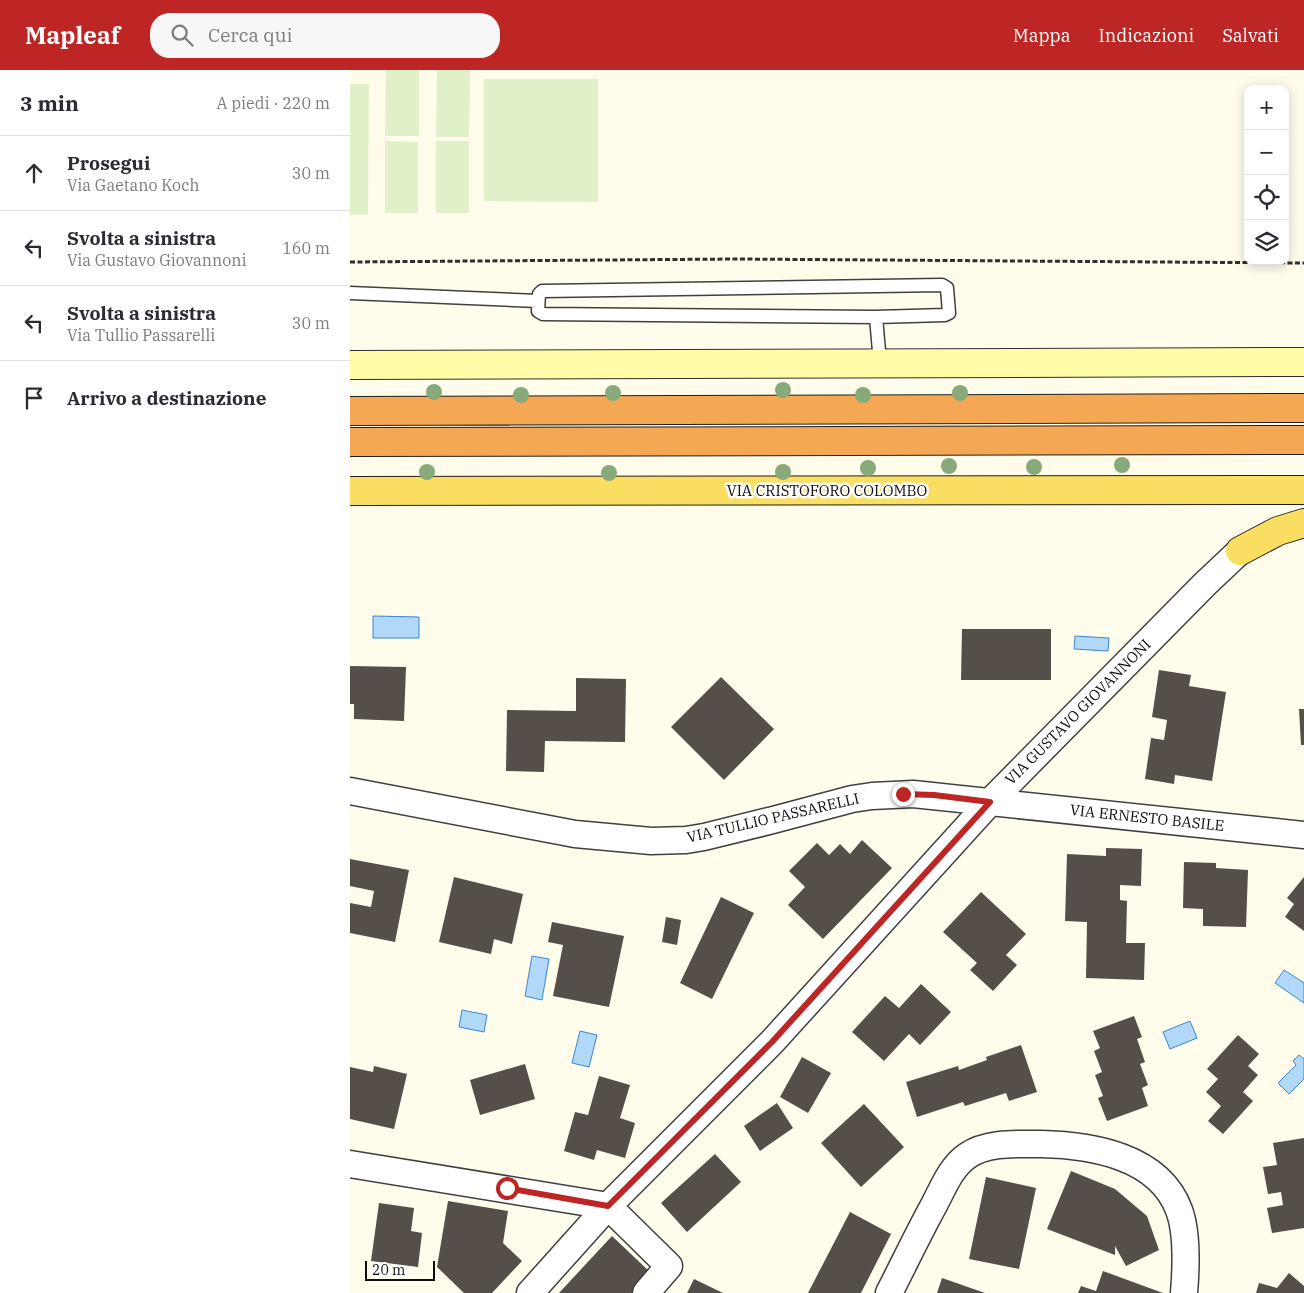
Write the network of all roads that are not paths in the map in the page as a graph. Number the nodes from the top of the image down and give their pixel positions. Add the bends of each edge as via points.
1 (350, 293) edge
2 (538, 301) junction
3 (876, 317) junction
4 (350, 352) edge
5 (1304, 362) edge
6 (880, 363) junction
7 (350, 365) edge
8 (414, 365) junction
9 (1304, 396) edge
10 (1146, 408) junction
11 (1304, 408) edge
12 (350, 412) edge
13 (1304, 440) edge
14 (350, 442) edge
15 (1304, 490) edge
16 (350, 492) edge
17 (1304, 523) edge
18 (1240, 551) joint
19 (350, 791) edge
20 (990, 802) junction
21 (1304, 835) edge
22 (350, 1164) edge
23 (608, 1206) junction
24 (530, 1293) edge
25 (646, 1293) edge
26 (889, 1293) edge
27 (1184, 1293) edge

1 - 2 lane
2 - 3 lane via 538,311 542,314
2 - 3 lane via 542,290 942,285 947,288 949,313 945,316
3 - 6 lane
4 - 8 main road
5 - 6 main road
6 - 8 main road
7 - 8 main road
9 - 10 highway
10 - 11 highway
10 - 12 highway
13 - 14 highway
15 - 16 main road, VIA CRISTOFORO COLOMBO
17 - 18 main road via 1278,531
18 - 20 street, VIA GUSTAVO GIOVANNONI
19 - 20 street, VIA TULLIO PASSARELLI via 575,834 651,841 704,837 852,798 934,795
20 - 21 street, VIA ERNESTO BASILE
20 - 23 street, VIA GUSTAVO GIOVANNONI via 772,1042
22 - 23 street
23 - 24 street, VIA GUSTAVO GIOVANNONI
23 - 25 street via 669,1266
26 - 27 street via 957,1165 978,1149 1025,1144 1104,1152 1130,1161 1156,1178 1170,1195 1181,1218 1185,1254

